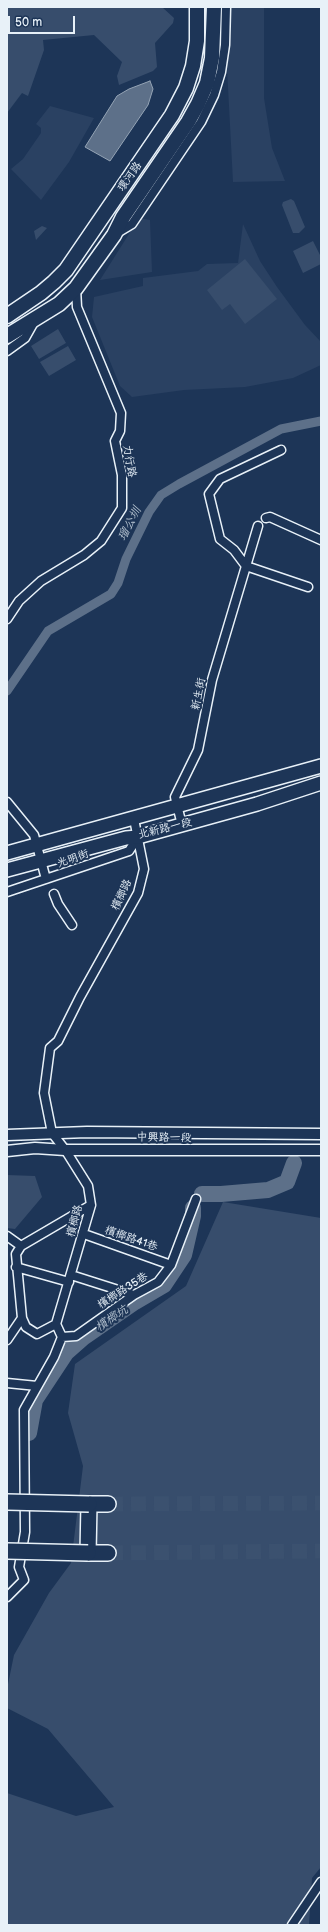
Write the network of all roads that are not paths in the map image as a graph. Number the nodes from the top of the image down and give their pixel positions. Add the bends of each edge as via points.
1 (197, 7) edge
2 (214, 7) edge
3 (226, 7) edge
4 (114, 234) junction
5 (76, 288) junction
6 (7, 316) edge
7 (35, 321) junction
8 (7, 336) edge
9 (7, 351) edge
10 (281, 450) dead end
11 (266, 518) dead end
12 (258, 526) dead end
13 (321, 540) edge
14 (246, 566) junction
15 (308, 587) dead end
16 (7, 620) edge
17 (321, 766) edge
18 (321, 783) edge
19 (7, 802) edge
20 (176, 807) junction
21 (134, 819) junction
22 (182, 825) junction
23 (138, 837) junction
24 (38, 844) junction
25 (7, 853) edge
26 (41, 860) junction
27 (7, 870) edge
28 (46, 879) junction
29 (7, 892) edge
30 (54, 894) dead end
31 (72, 925) dead end
32 (52, 1133) junction
33 (321, 1134) edge
34 (7, 1135) edge
35 (65, 1150) junction
36 (321, 1150) edge
37 (7, 1151) edge
38 (196, 1199) dead end
39 (91, 1205) junction
40 (84, 1234) junction
41 (7, 1236) edge
42 (21, 1246) junction
43 (171, 1265) junction
44 (16, 1267) junction
45 (70, 1278) junction
46 (134, 1295) junction
47 (22, 1318) junction
48 (56, 1324) junction
49 (62, 1337) junction
50 (7, 1340) edge
51 (7, 1383) edge
52 (36, 1386) junction
53 (7, 1502) edge
54 (89, 1504) junction
55 (108, 1504) tunnel mouth
56 (7, 1552) edge
57 (88, 1553) junction
58 (108, 1553) tunnel mouth
59 (7, 1597) edge
60 (321, 1882) edge
61 (292, 1925) edge

1 - 6 highway, 環河路 via 197,42 193,66 186,88 172,115 66,270 41,293
2 - 4 highway, 環河路 via 212,58 198,104
3 - 4 street, 環河路 via 221,72 214,95 201,122 132,224
4 - 5 highway, 環河路
5 - 7 highway, 環河路
5 - 16 street, 力行路 via 77,307 121,413 120,431 115,441 122,475 122,508 101,541 84,555 41,581 19,601
7 - 8 highway, 環河路
7 - 9 street, 環河路 via 26,338
10 - 14 street via 220,479 209,494 220,539 234,550
11 - 13 street via 270,517
12 - 14 street, 新生街
14 - 15 street
14 - 20 street, 新生街 via 212,680 198,750 176,797
17 - 20 main road, 北新路一段
18 - 22 main road, 北新路一段
19 - 24 street via 34,835
20 - 21 main road, 北新路一段
20 - 22 street
21 - 23 street, 檳榔路
21 - 24 main road, 北新路一段
22 - 23 main road, 北新路一段
23 - 26 main road, 北新路一段
23 - 28 street, 光明街 via 129,851
23 - 32 street, 檳榔路 via 144,870 138,893 58,1041 50,1048 44,1093
24 - 25 main road, 北新路一段
24 - 26 street
26 - 27 main road, 北新路一段
26 - 28 street
28 - 29 street, 光明街
30 - 31 street
32 - 33 street, 中興路一段
32 - 34 street, 中興路一段
32 - 35 street, 檳榔路
35 - 36 street, 中興路一段
35 - 37 street, 中興路一段 via 35,1148
35 - 39 street, 檳榔路 via 88,1186
38 - 43 street, 檳榔路35巷
39 - 40 street, 檳榔路
39 - 42 street
40 - 43 street, 檳榔路41巷
40 - 45 street, 檳榔路
41 - 42 street
42 - 44 street via 16,1254
43 - 46 street, 檳榔路35巷 via 158,1282
44 - 45 street
44 - 47 street
45 - 46 street
45 - 48 street, 檳榔路
46 - 49 street, 檳榔路35巷 via 76,1336
47 - 48 street via 26,1327 37,1334
47 - 50 street
48 - 49 street
49 - 52 street via 54,1357
51 - 52 street
52 - 59 street via 24,1410 25,1532 19,1567 24,1580
53 - 54 highway, bridge
54 - 55 highway
54 - 57 highway
56 - 57 highway, bridge
57 - 58 highway
60 - 61 street

